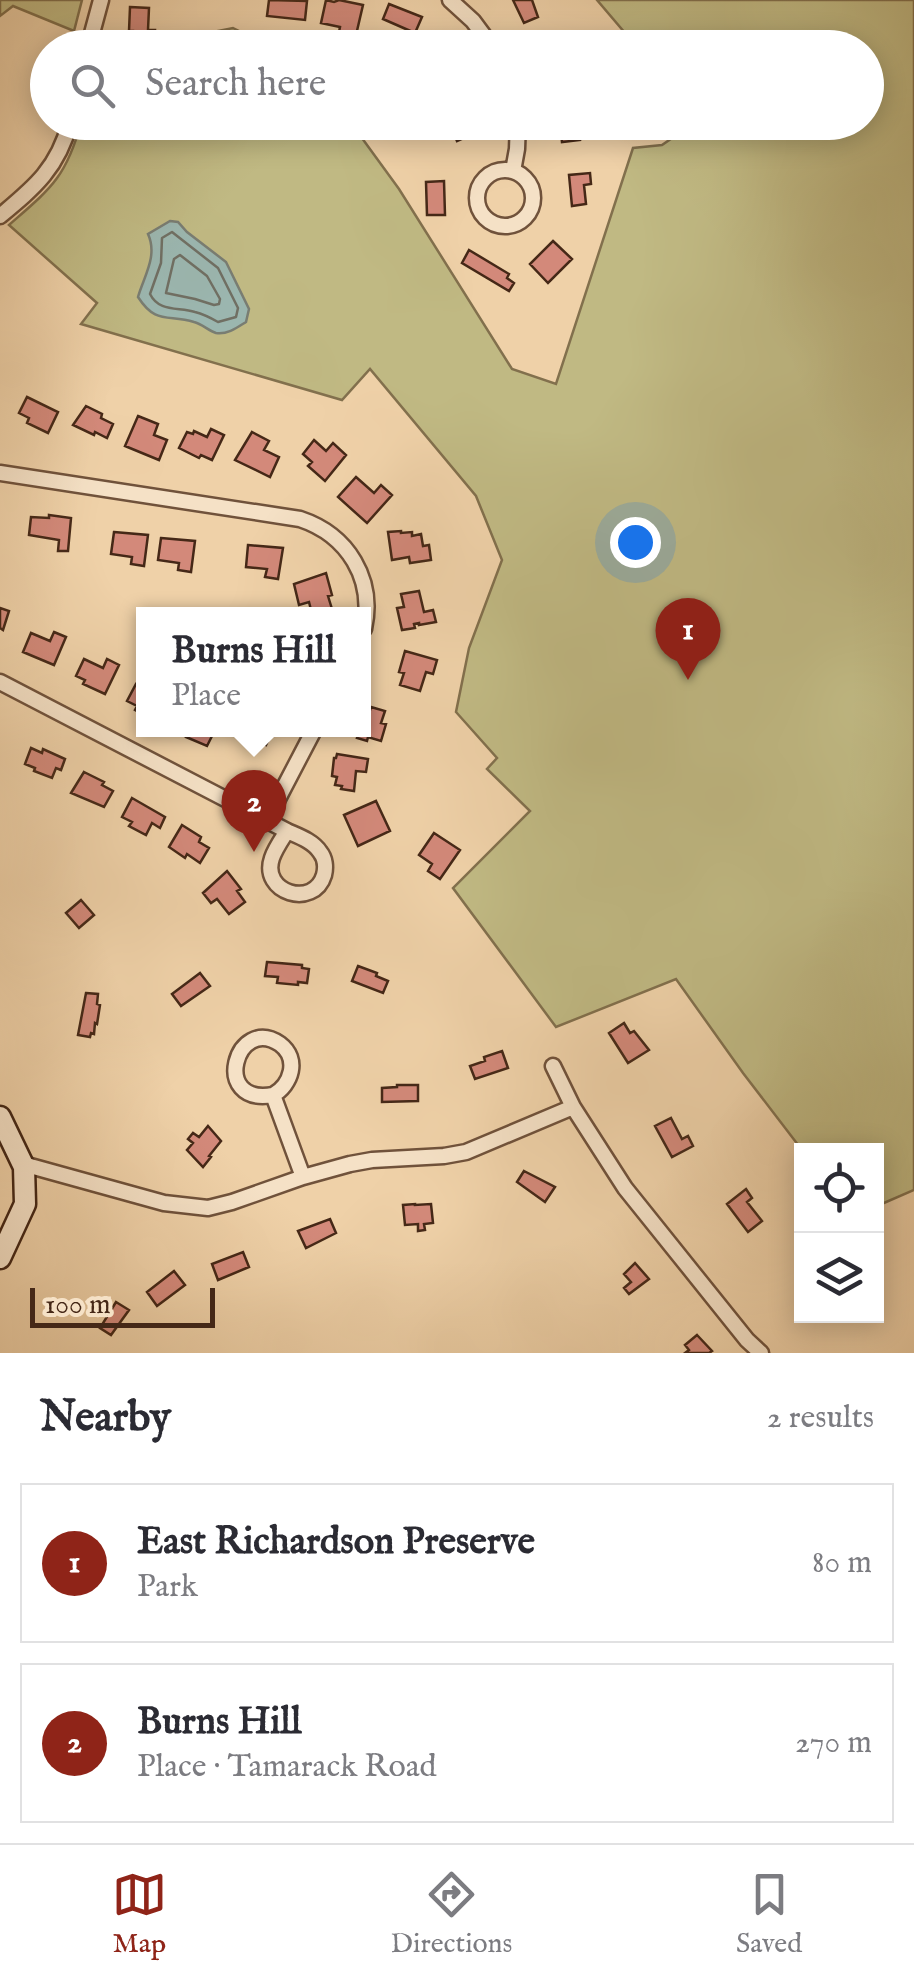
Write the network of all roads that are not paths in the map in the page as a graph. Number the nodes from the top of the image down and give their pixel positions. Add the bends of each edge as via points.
1 (101, 0) edge
2 (450, 0) edge
3 (93, 30) edge
4 (480, 30) edge
5 (65, 140) edge
6 (517, 140) edge
7 (513, 171) junction
8 (0, 216) edge
9 (0, 473) edge
10 (366, 607) edge
11 (0, 682) edge
12 (310, 737) edge
13 (267, 820) junction
14 (287, 831) junction
15 (552, 1066) dead end
16 (272, 1095) junction
17 (573, 1107) junction
18 (0, 1117) edge
19 (23, 1164) junction
20 (304, 1178) junction
21 (0, 1258) edge
22 (761, 1353) edge

1 - 3 street
2 - 4 street
5 - 8 street via 36,186
6 - 7 street
7 - 7 street via 490,175 479,189 481,212 500,226 523,220 533,204 531,186
9 - 10 street via 312,523 357,564
11 - 13 street
12 - 13 street
13 - 14 street
14 - 14 street via 323,857 322,879 305,894 288,893 272,877 271,860
15 - 17 street
16 - 16 street via 253,1095 238,1082 234,1062 253,1040 271,1040 290,1058 291,1076
16 - 20 street
17 - 20 street via 466,1152 372,1160
17 - 22 street via 626,1188
18 - 19 street
19 - 20 street via 194,1208
19 - 21 street via 25,1204

